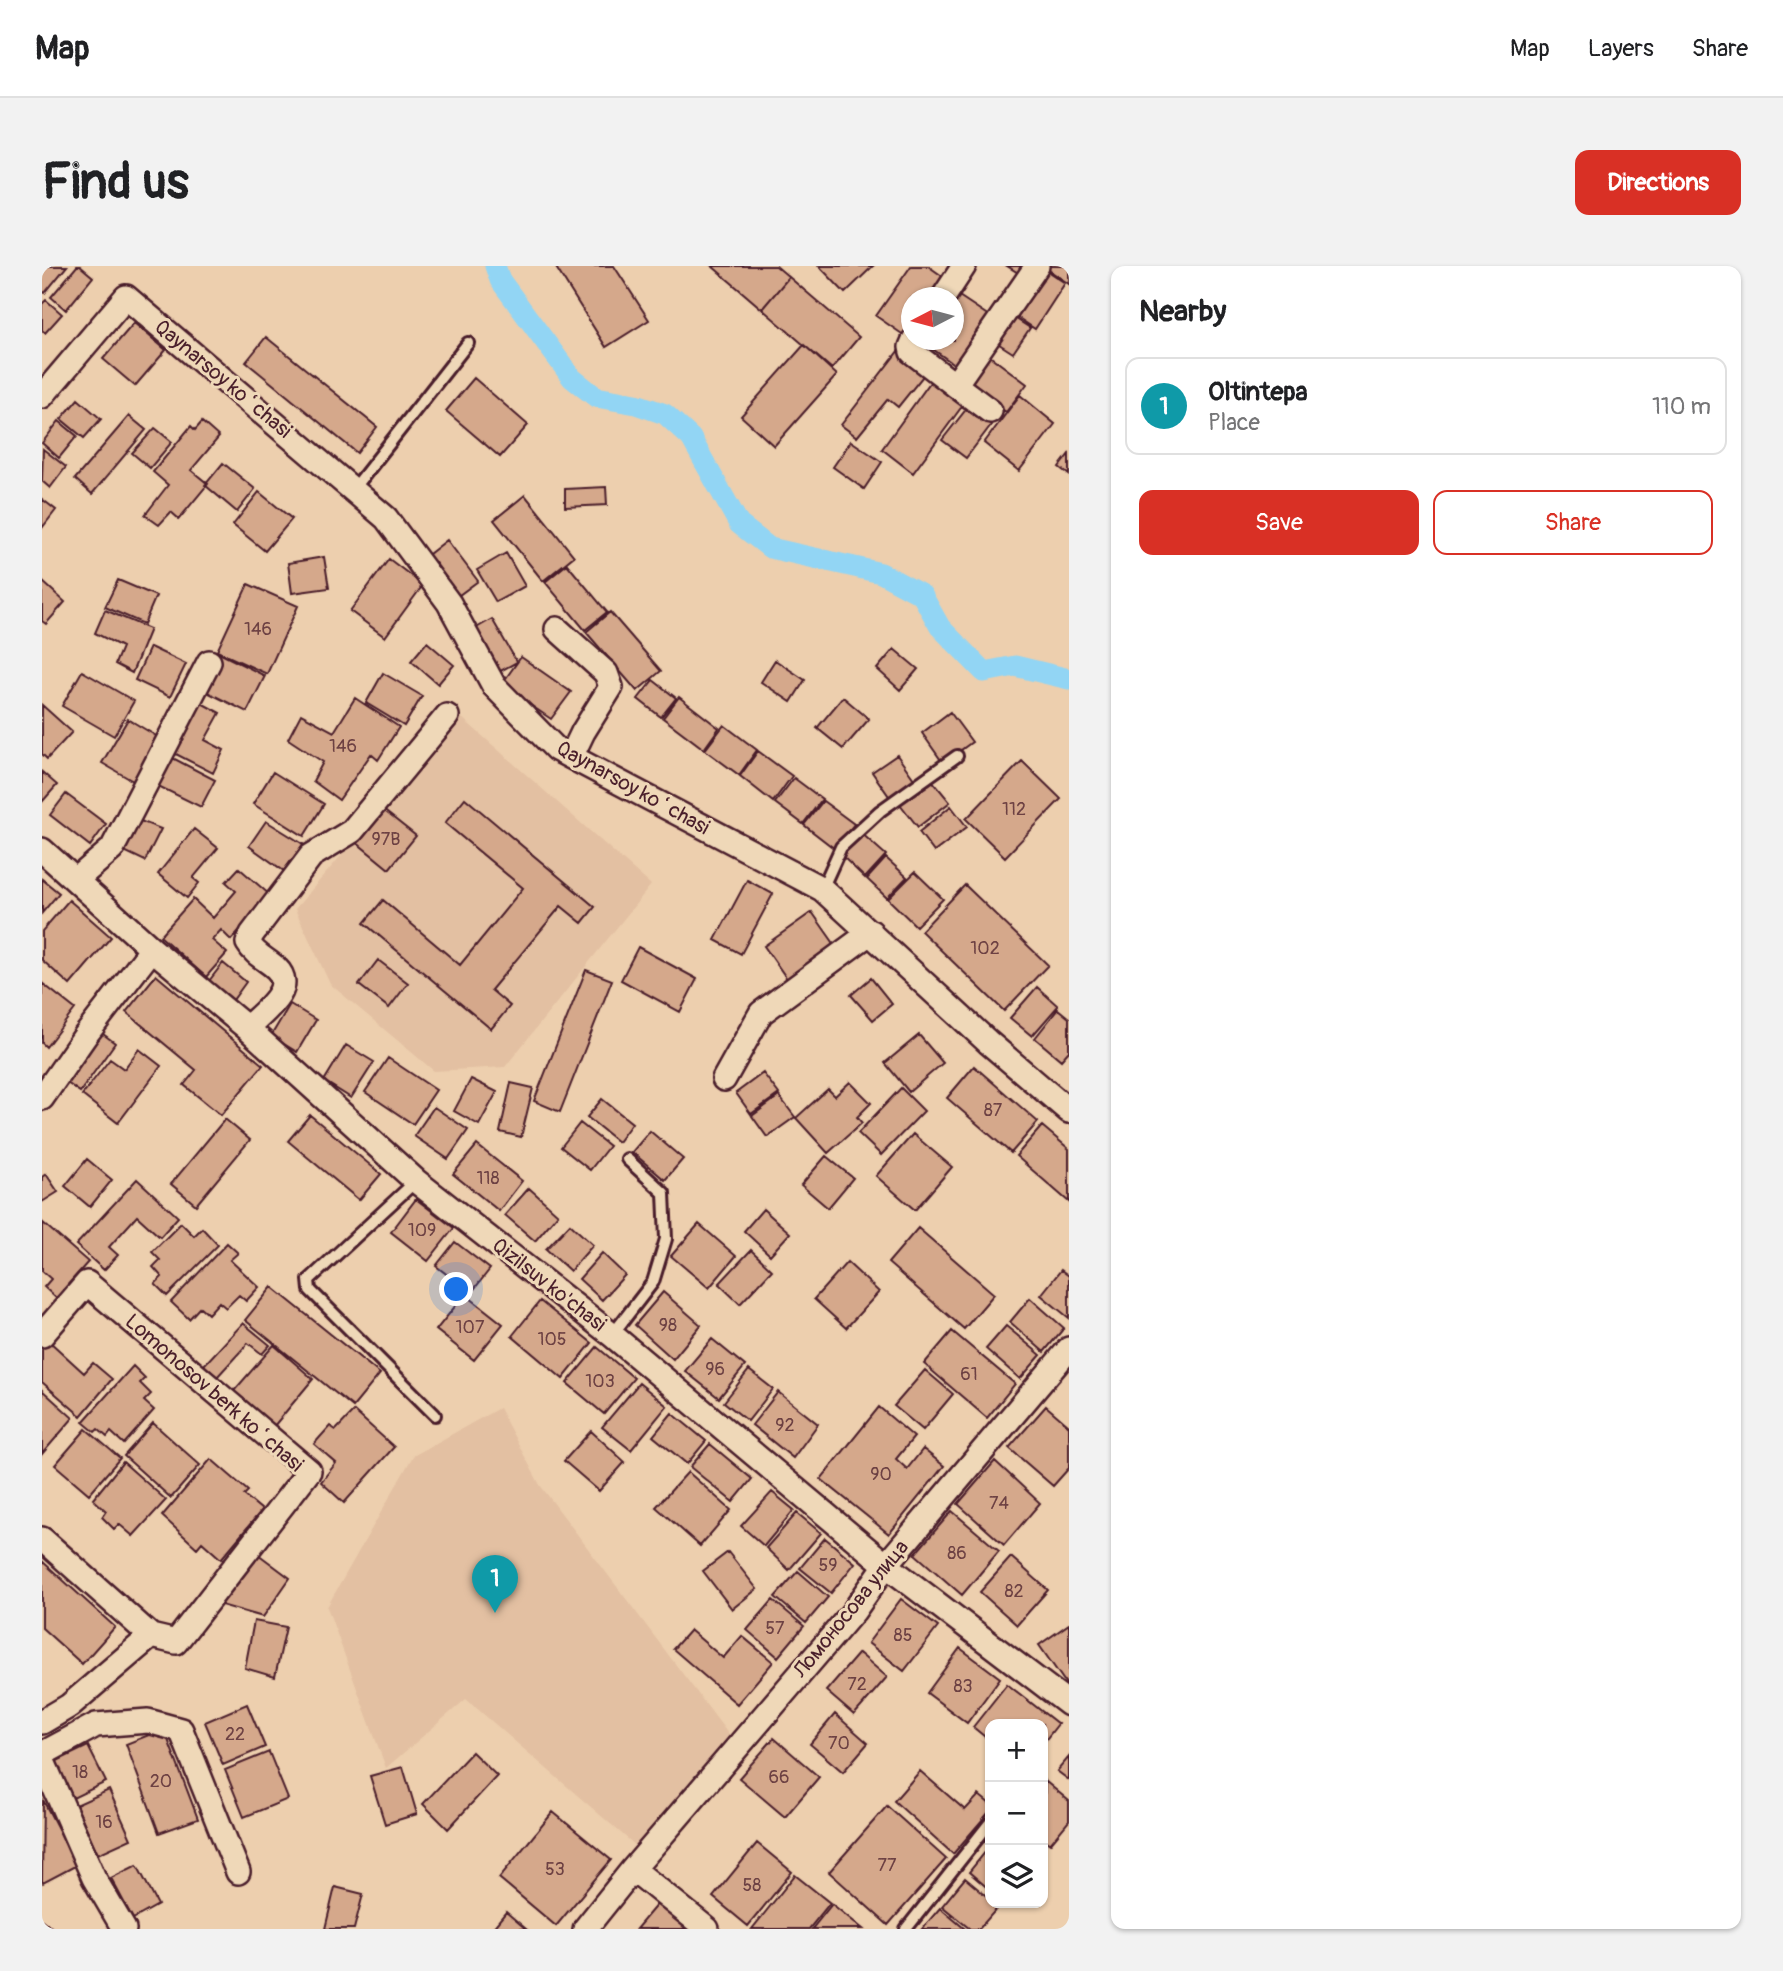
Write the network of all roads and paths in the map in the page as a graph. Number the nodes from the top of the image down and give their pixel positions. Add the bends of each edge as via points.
1 (964, 266) edge
2 (1037, 266) edge
3 (950, 287) edge
4 (467, 342) dead end
5 (912, 350) edge
6 (955, 385) junction
7 (42, 396) edge
8 (990, 411) dead end
9 (353, 490) junction
10 (557, 629) dead end
11 (209, 662) dead end
12 (447, 716) dead end
13 (957, 756) dead end
14 (571, 757) junction
15 (42, 850) edge
16 (77, 879) junction
17 (822, 889) junction
18 (870, 932) junction
19 (152, 949) junction
20 (247, 1028) junction
21 (724, 1079) dead end
22 (42, 1098) edge
23 (1069, 1111) edge
24 (627, 1159) dead end
25 (416, 1181) junction
26 (42, 1335) edge
27 (612, 1335) junction
28 (1069, 1349) edge
29 (435, 1415) dead end
30 (42, 1539) edge
31 (886, 1565) junction
32 (150, 1636) junction
33 (1069, 1704) edge
34 (42, 1722) edge
35 (42, 1757) edge
36 (985, 1829) edge
37 (633, 1869) junction
38 (238, 1872) dead end
39 (124, 1929) edge
40 (585, 1929) edge
41 (707, 1929) edge
42 (906, 1929) edge

1 - 3 street
2 - 6 street
4 - 9 lane
5 - 6 street
6 - 8 street
7 - 9 street, Qaynarsoy koʻchasi via 127,297
9 - 14 street, Qaynarsoy koʻchasi via 386,518 449,603 494,686 556,749
10 - 14 street via 606,673 611,687
11 - 16 street via 112,849
12 - 20 street via 352,831 312,856 252,934 248,943 252,950 285,981 283,991
13 - 17 lane via 880,811 841,847
14 - 17 street, Qaynarsoy koʻchasi
15 - 16 street, Qizilsuv ko'chasi
16 - 19 street, Qizilsuv ko'chasi
17 - 18 street, Qaynarsoy koʻchasi
18 - 21 street via 761,1013
18 - 23 street, Qaynarsoy koʻchasi
19 - 20 street, Qizilsuv ko'chasi
19 - 22 street
20 - 25 street, Qizilsuv ko'chasi
24 - 27 lane via 664,1193 666,1239 653,1282
25 - 27 street, Qizilsuv ko'chasi
25 - 29 lane via 309,1280 309,1285
26 - 32 street, Lomonosov berk koʻchasi via 87,1283 309,1471 176,1642
27 - 31 street, Qizilsuv ko'chasi
28 - 31 street, Ломоносова улица
30 - 32 street
31 - 33 street, Qizilsuv ko'chasi
31 - 37 street, Ломоносова улица via 854,1611
32 - 34 street via 69,1706
35 - 38 street via 96,1725 148,1721 181,1730
35 - 39 street via 94,1878
36 - 42 lane
37 - 40 street, Ломоносова улица
37 - 41 street

